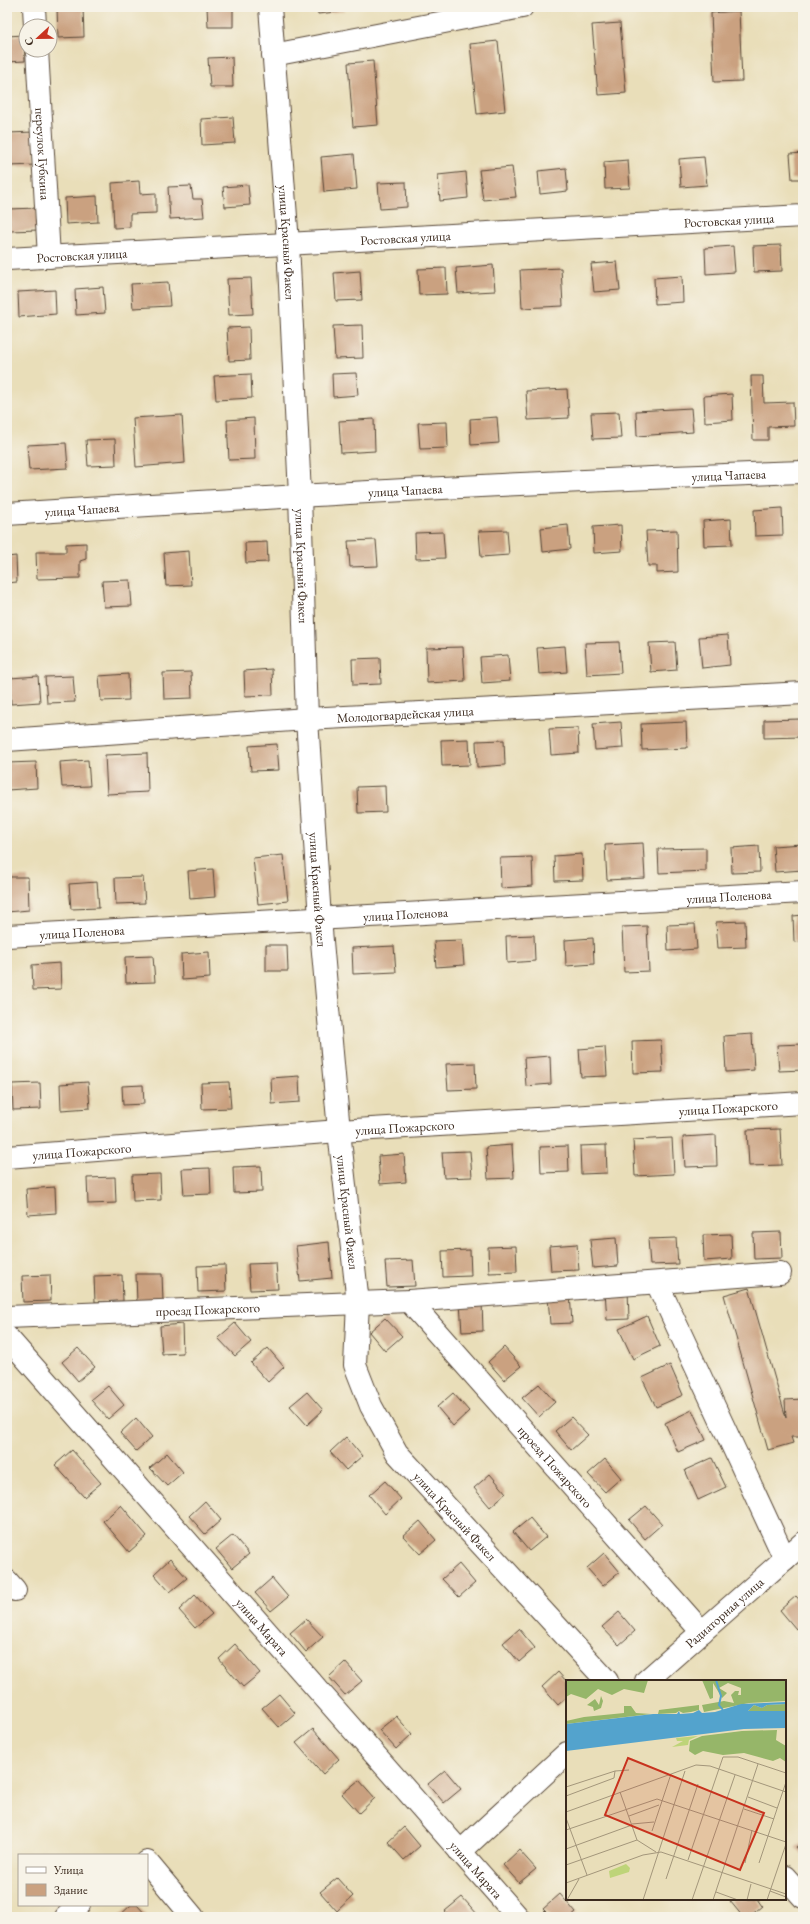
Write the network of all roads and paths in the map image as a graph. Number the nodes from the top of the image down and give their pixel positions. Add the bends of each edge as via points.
1 (34, 7) edge
2 (270, 7) edge
3 (522, 7) edge
4 (35, 18) edge
5 (273, 54) junction
6 (37, 58) edge
7 (803, 216) edge
8 (288, 243) junction
9 (49, 257) junction
10 (7, 259) edge
11 (803, 472) edge
12 (300, 495) junction
13 (7, 514) edge
14 (803, 693) edge
15 (307, 719) junction
16 (7, 740) edge
17 (803, 892) edge
18 (320, 919) junction
19 (7, 936) edge
20 (803, 1103) edge
21 (339, 1131) junction
22 (7, 1157) edge
23 (780, 1273) dead end
24 (657, 1283) junction
25 (409, 1301) junction
26 (358, 1303) junction
27 (7, 1317) edge
28 (7, 1337) edge
29 (798, 1550) edge
30 (702, 1632) junction
31 (606, 1680) edge
32 (647, 1680) edge
33 (566, 1754) edge
34 (460, 1852) junction
35 (148, 1863) edge
36 (786, 1878) edge
37 (803, 1897) edge
38 (78, 1906) edge
39 (66, 1917) edge
40 (192, 1917) edge
41 (518, 1917) edge

1 - 4 street
2 - 5 street, улица Красный Факел
3 - 5 street
5 - 8 street, улица Красный Факел
6 - 9 street, переулок Губкина
7 - 8 street, Ростовская улица
8 - 9 street, Ростовская улица
8 - 12 street, улица Красный Факел
9 - 10 street, Ростовская улица
11 - 12 street, улица Чапаева via 624,478
12 - 13 street, улица Чапаева
12 - 15 street, улица Красный Факел
14 - 15 street, Молодогвардейская улица
15 - 16 street, Молодогвардейская улица
15 - 18 street, улица Красный Факел
17 - 18 street, улица Поленова
18 - 19 street, улица Поленова
18 - 21 street, улица Красный Факел
20 - 21 street, улица Пожарского
21 - 22 street, улица Пожарского
21 - 26 street, улица Красный Факел
23 - 24 street, проезд Пожарского
24 - 25 street, проезд Пожарского
24 - 29 street
25 - 26 street, проезд Пожарского
25 - 30 street, проезд Пожарского
26 - 27 street, проезд Пожарского
26 - 31 street, улица Красный Факел via 355,1365 371,1406 398,1453
28 - 34 street, улица Марата
29 - 30 street, Радиаторная улица
30 - 32 street, Радиаторная улица
33 - 34 street
34 - 41 street, улица Марата
35 - 40 street
36 - 37 street
38 - 39 street

